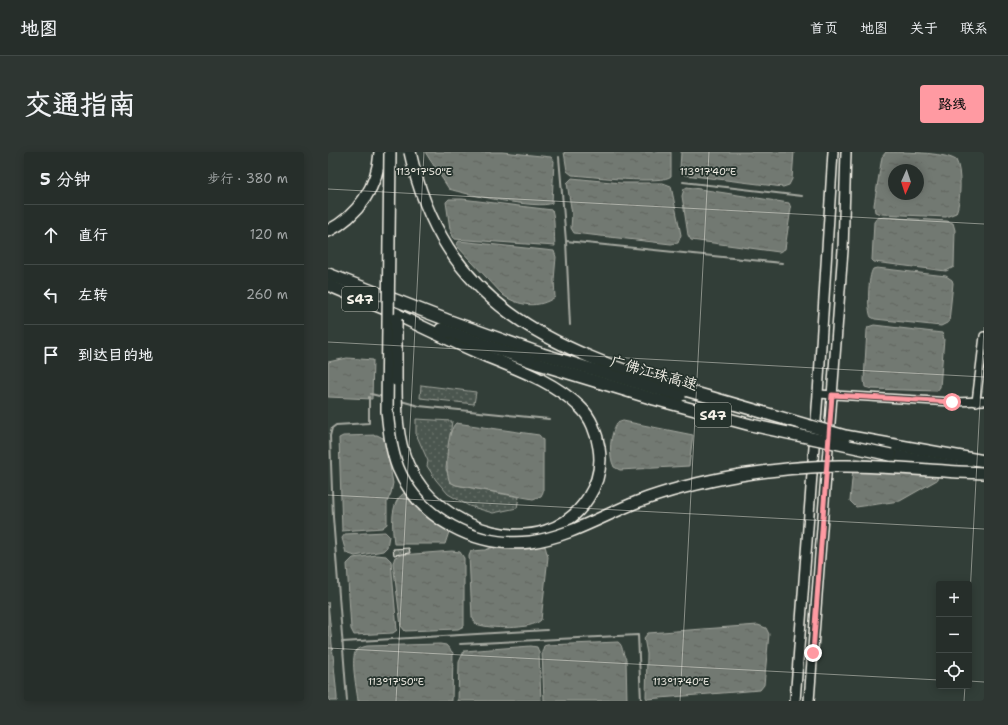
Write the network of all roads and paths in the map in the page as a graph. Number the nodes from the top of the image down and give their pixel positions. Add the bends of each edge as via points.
1 (380, 152) edge
2 (390, 152) edge
3 (397, 152) edge
4 (410, 152) edge
5 (833, 152) edge
6 (846, 152) edge
7 (328, 231) edge
8 (328, 274) edge
9 (328, 285) edge
10 (392, 312) junction
11 (984, 336) edge
12 (540, 359) junction
13 (818, 394) junction
14 (832, 395) junction
15 (984, 401) edge
16 (976, 402) junction
17 (845, 436) junction
18 (984, 461) edge
19 (984, 472) edge
20 (795, 701) edge
21 (809, 701) edge

1 - 7 highway via 371,187 354,213
2 - 19 highway, bridge via 387,411 391,440 398,468 422,504 462,532 505,542 531,542 573,530 637,502 674,490 770,471 839,466
3 - 10 highway, bridge via 396,380 399,438 407,464 421,488 439,507 481,530 502,534 530,534 560,524 573,516 594,488 599,470 600,453 597,438 582,408 534,376 433,334
4 - 17 highway, bridge via 424,203 454,256 475,284 503,309 544,336 637,375
5 - 13 main road
6 - 14 main road via 843,250
8 - 12 highway, 广佛江珠高速 / S47
9 - 10 highway, 广佛江珠高速 / S47
10 - 12 highway, 广佛江珠高速 / S47
11 - 16 street
12 - 17 highway, 广佛江珠高速 / S47, bridge via 745,413
12 - 19 highway, 广佛江珠高速 / S47, bridge via 654,399 751,425
13 - 14 street
13 - 20 main road
14 - 16 street
14 - 21 main road
15 - 16 street
17 - 18 highway, 广佛江珠高速 / S47

